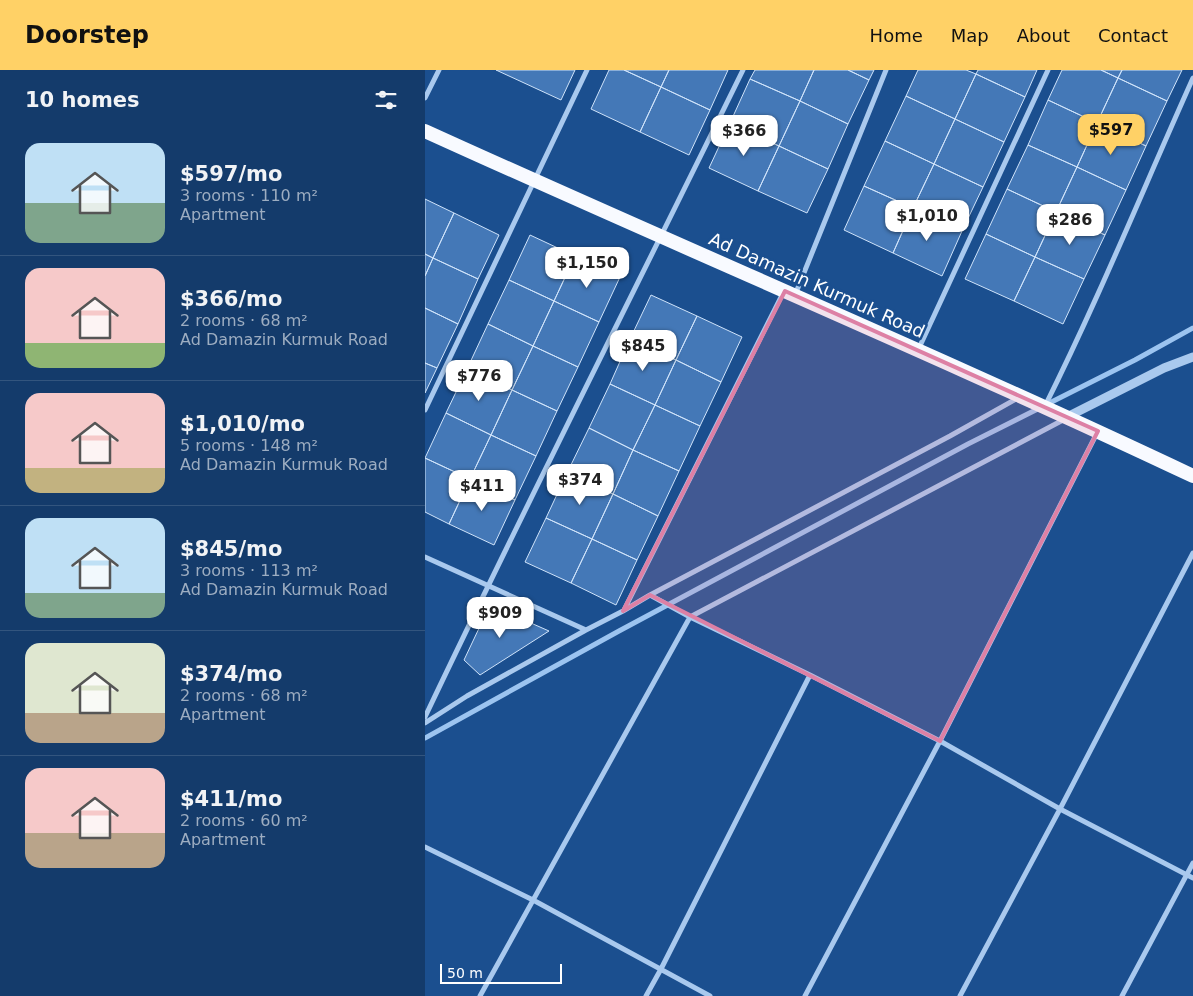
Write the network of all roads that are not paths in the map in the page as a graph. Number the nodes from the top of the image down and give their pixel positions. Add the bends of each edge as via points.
1 (439, 70) edge
2 (587, 70) edge
3 (743, 70) edge
4 (886, 70) edge
5 (1048, 70) edge
6 (1193, 78) edge
7 (425, 98) edge
8 (425, 131) edge
9 (534, 180) junction
10 (661, 237) junction
11 (789, 293) junction
12 (918, 349) junction
13 (1193, 357) edge
14 (1022, 396) junction
15 (1044, 407) junction
16 (425, 410) edge
17 (1067, 418) junction
18 (1098, 431) junction
19 (1193, 476) edge
20 (1193, 553) edge
21 (425, 558) edge
22 (487, 585) junction
23 (650, 595) junction
24 (623, 611) junction
25 (690, 617) junction
26 (586, 630) junction
27 (810, 675) junction
28 (425, 717) edge
29 (425, 723) edge
30 (940, 741) junction
31 (1061, 809) junction
32 (425, 847) edge
33 (1193, 862) edge
34 (1187, 875) junction
35 (1193, 878) edge
36 (533, 900) junction
37 (661, 969) junction
38 (480, 996) edge
39 (646, 996) edge
40 (710, 996) edge
41 (805, 996) edge
42 (959, 996) edge
43 (1122, 996) edge

1 - 7 street
2 - 9 street
3 - 10 street
4 - 11 street
5 - 12 street
6 - 15 street via 1074,348
8 - 9 highway, Ad Damazin Kurmuk Road
9 - 10 highway, Ad Damazin Kurmuk Road
9 - 16 street
10 - 11 highway, Ad Damazin Kurmuk Road
10 - 22 street
11 - 12 highway, Ad Damazin Kurmuk Road
11 - 24 street
12 - 14 highway, Ad Damazin Kurmuk Road
13 - 17 street via 1164,368
14 - 15 highway, Ad Damazin Kurmuk Road
14 - 23 street
15 - 17 highway, Ad Damazin Kurmuk Road
17 - 18 highway, Ad Damazin Kurmuk Road
17 - 25 street
18 - 19 highway, Ad Damazin Kurmuk Road
18 - 30 street
20 - 31 street
21 - 22 street
22 - 26 street
22 - 28 street
23 - 24 street
23 - 25 street
24 - 26 street
25 - 27 street
25 - 36 street
26 - 29 street
27 - 30 street
27 - 37 street
30 - 31 street
30 - 41 street
31 - 34 street
31 - 42 street
32 - 36 street
33 - 34 street
34 - 35 street
34 - 43 street
36 - 37 street
36 - 38 street
37 - 39 street
37 - 40 street

